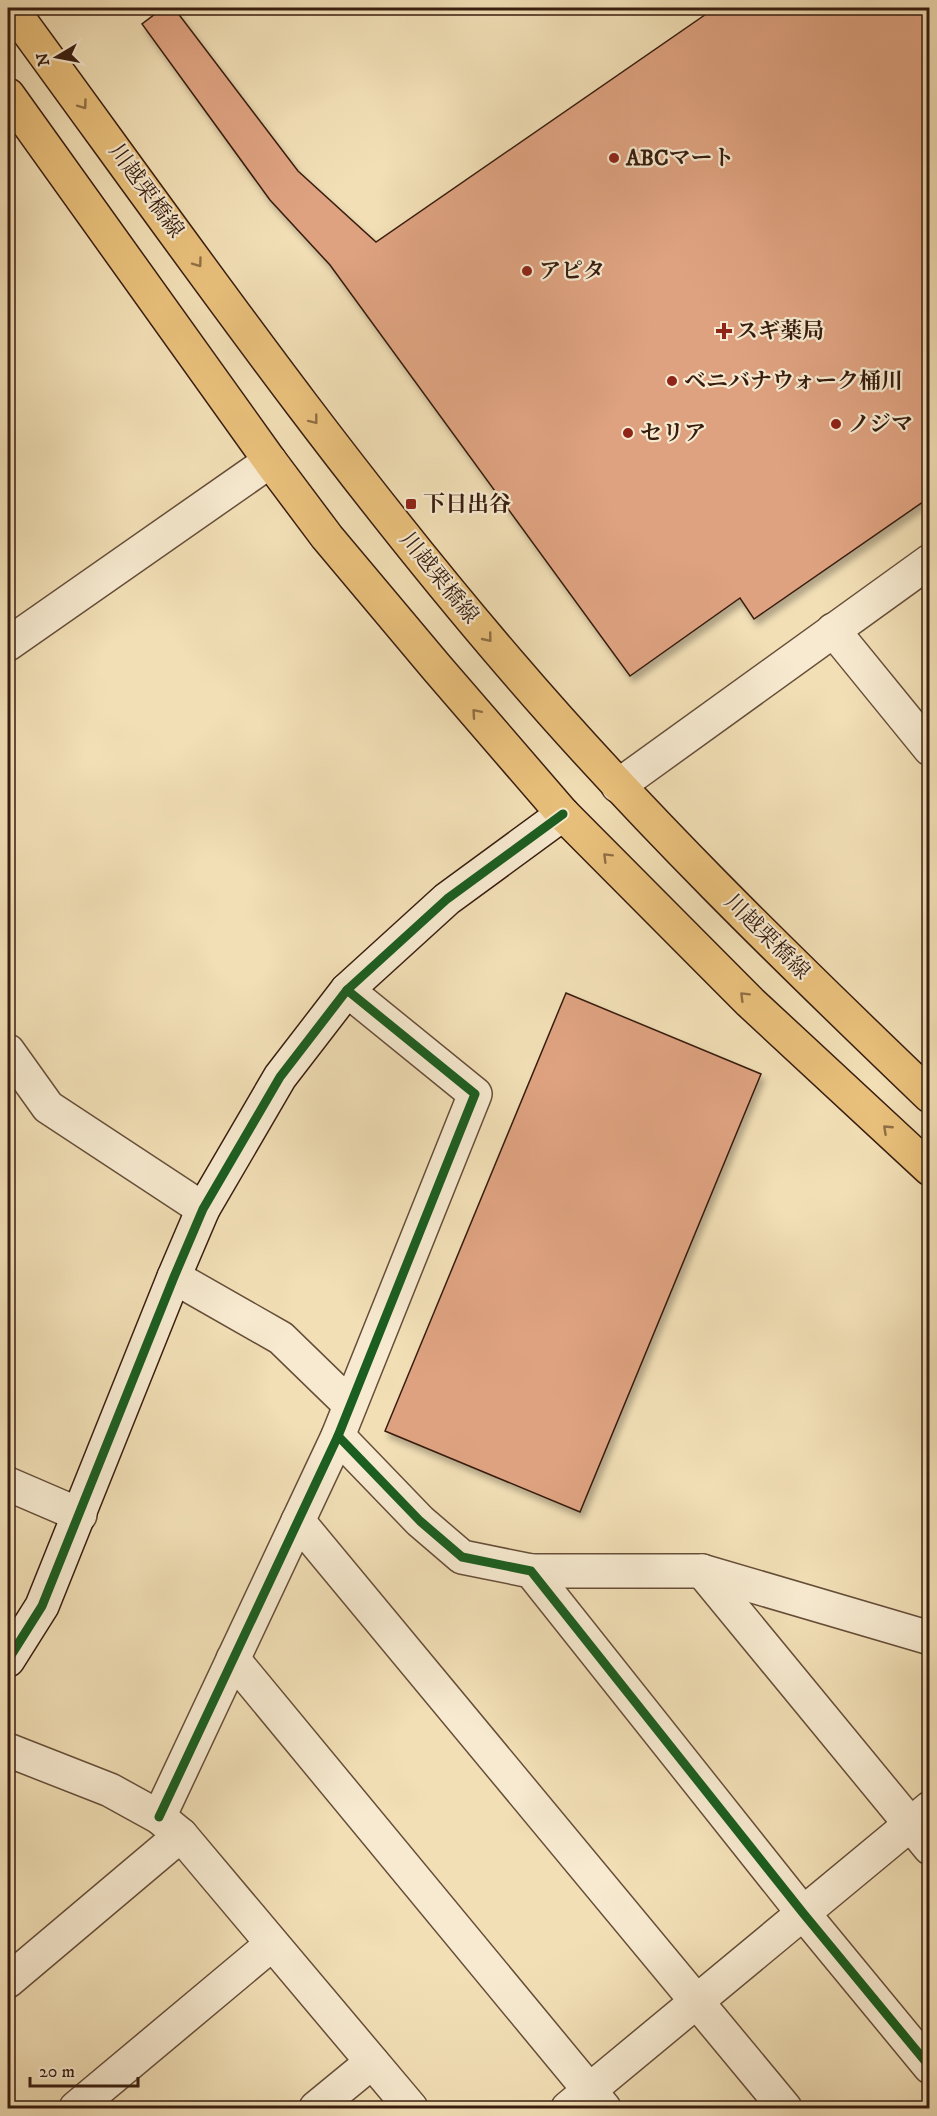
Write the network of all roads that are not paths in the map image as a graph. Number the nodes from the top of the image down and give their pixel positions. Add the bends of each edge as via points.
1 (11, 8) edge
2 (8, 95) edge
3 (270, 461) junction
4 (930, 561) edge
5 (832, 630) junction
6 (8, 644) edge
7 (930, 749) edge
8 (618, 786) junction
9 (564, 814) junction
10 (347, 990) junction
11 (8, 1051) edge
12 (930, 1096) edge
13 (930, 1169) edge
14 (203, 1209) junction
15 (174, 1277) junction
16 (351, 1405) junction
17 (338, 1436) junction
18 (8, 1484) edge
19 (80, 1515) junction
20 (298, 1521) junction
21 (531, 1571) junction
22 (702, 1571) junction
23 (930, 1638) edge
24 (233, 1659) junction
25 (8, 1660) edge
26 (8, 1750) edge
27 (170, 1826) junction
28 (923, 1827) edge
29 (803, 1913) junction
30 (272, 1944) junction
31 (8, 1981) edge
32 (696, 2001) junction
33 (372, 2062) junction
34 (930, 2067) edge
35 (587, 2103) edge
36 (76, 2109) edge
37 (316, 2109) edge
38 (411, 2109) edge
39 (785, 2109) edge

1 -> 8 main road, 川越栗橋線 via 290,388 387,513 509,663
2 - 3 main road
3 - 6 street
9 -> 3 main road via 327,537
4 - 5 street
5 - 7 street
5 - 8 street
8 - 12 main road, 川越栗橋線
9 - 10 street via 447,899
13 -> 9 main road via 750,1002
10 - 14 street via 280,1077
10 - 16 street via 475,1094
11 - 14 street via 48,1107
14 - 15 street
15 - 16 street via 281,1338
15 - 19 street
16 - 17 street
17 - 20 street
17 - 21 street via 420,1521 462,1557
18 - 19 street
19 - 25 street via 42,1606
20 - 24 street
20 - 32 street
21 - 22 street
21 - 29 street
22 - 23 street
22 - 28 street
24 - 27 street
24 - 35 street
26 - 27 street via 110,1790
27 - 30 street
27 - 31 street
28 - 29 street
29 - 32 street
29 - 34 street
30 - 33 street
30 - 36 street
32 - 35 street
32 - 39 street
33 - 37 street
33 - 38 street

